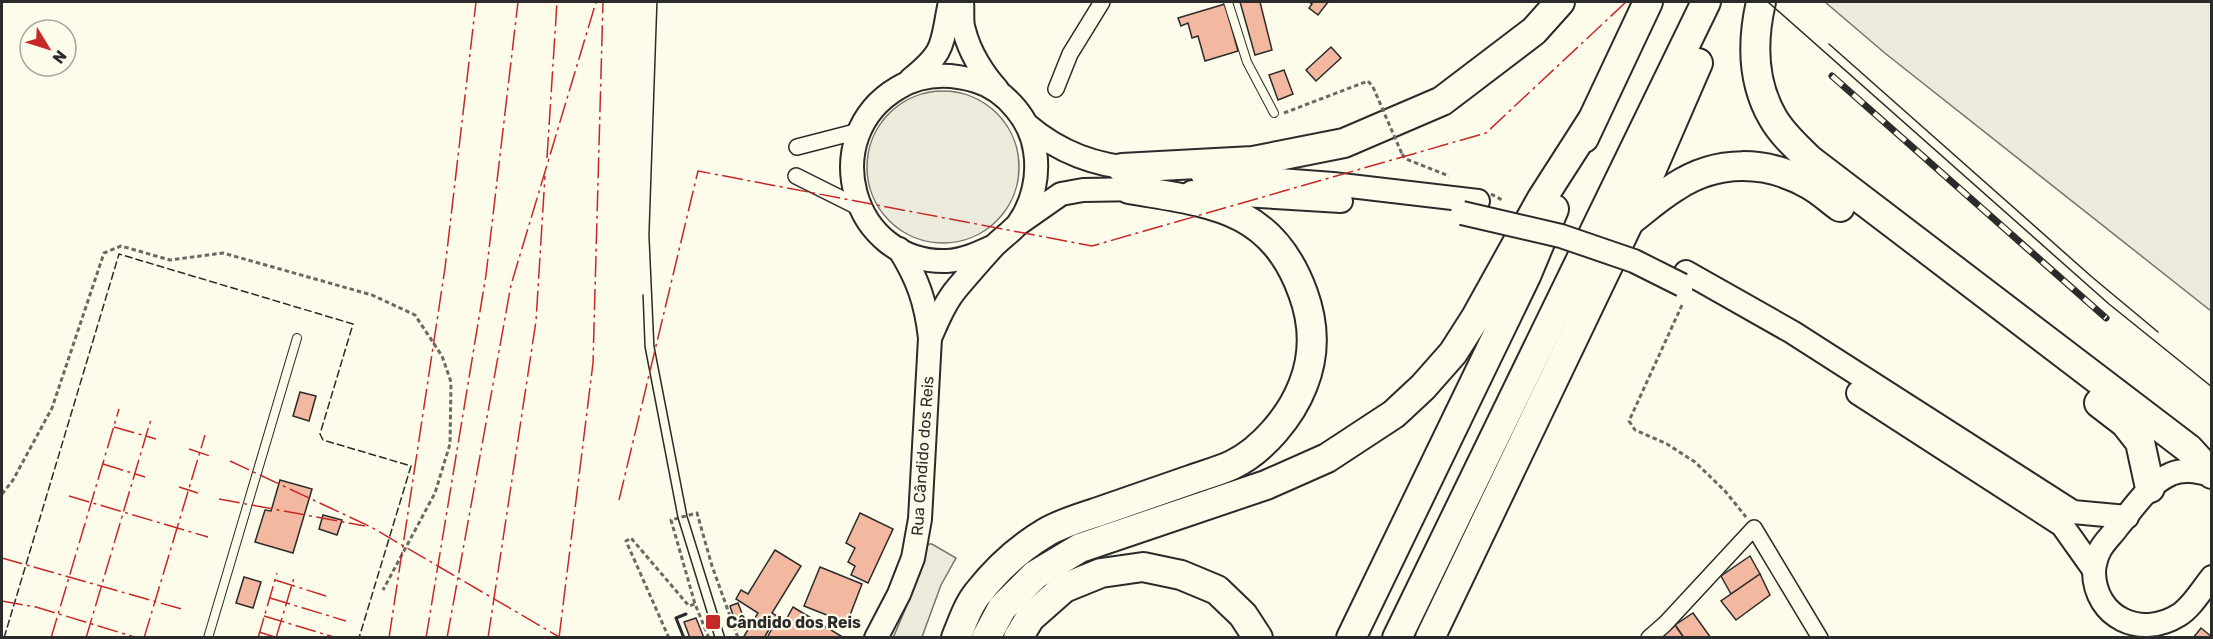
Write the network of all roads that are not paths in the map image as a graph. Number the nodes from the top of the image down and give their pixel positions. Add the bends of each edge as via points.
1 (950, 2) edge
2 (962, 2) edge
3 (1102, 2) edge
4 (1228, 2) edge
5 (1560, 2) edge
6 (1648, 2) edge
7 (1706, 2) edge
8 (1721, 2) edge
9 (1761, 2) edge
10 (907, 82) junction
11 (1056, 89) dead end
12 (1004, 97) junction
13 (1274, 113) road end
14 (1591, 122) junction
15 (1026, 124) junction
16 (859, 131) junction
17 (797, 147) dead end
18 (796, 176) dead end
19 (1125, 178) junction
20 (860, 208) junction
21 (1629, 222) junction
22 (1017, 225) junction
23 (994, 246) junction
24 (899, 249) junction
25 (1686, 282) junction
26 (297, 338) dead end
27 (930, 338) junction
28 (2211, 475) edge
29 (2150, 488) junction
30 (2127, 517) junction
31 (1484, 530) junction
32 (2094, 570) junction
33 (2211, 577) edge
34 (2107, 608) junction
35 (2158, 631) edge
36 (208, 638) edge
37 (876, 638) edge
38 (956, 638) edge
39 (986, 638) edge
40 (1018, 638) edge
41 (1258, 638) edge
42 (1351, 638) edge
43 (1397, 638) edge
44 (1430, 638) edge
45 (1445, 638) edge
46 (1649, 638) edge
47 (1820, 638) edge
48 (2113, 638) edge

1 - 10 main road via 941,48
2 - 12 main road via 963,30 989,81
3 - 11 street via 1070,54
4 - 13 lane via 1247,62
5 - 19 highway via 1534,31 1442,101 1344,143 1253,161
6 - 14 highway
7 - 43 highway
8 - 21 highway
9 - 28 highway via 1755,28 1756,72 1773,118 1788,138 1810,160 2189,449
10 - 12 main road, Rua Cândido dos Reis via 932,75 958,75 983,83
10 - 16 main road, Rua Cândido dos Reis via 870,111
12 - 15 main road, Rua Cândido dos Reis
14 - 39 highway via 1453,353 1394,414 1328,458 1266,485 1080,548 1035,575 1002,608
14 - 42 highway via 1526,276
15 - 19 main road via 1047,142
15 - 22 main road, Rua Cândido dos Reis via 1035,149 1037,176
16 - 17 street
16 - 20 main road, Rua Cândido dos Reis via 852,156 852,183
18 - 20 street
19 - 22 main road via 1061,194
19 - 25 main road via 1333,184 1478,200 1565,222 1638,249
19 - 38 highway via 1239,214 1285,255 1310,314 1312,344 1303,386 1269,438 1234,464 1046,532 1010,558 976,594
20 - 24 main road, Rua Cândido dos Reis via 876,232
21 - 29 highway via 1675,187 1715,168 1761,167 1811,185 2125,423 2140,442
21 - 31 highway
22 - 23 main road, Rua Cândido dos Reis
23 - 24 main road, Rua Cândido dos Reis via 971,257 947,261 922,258
23 - 27 main road, Rua Cândido dos Reis via 944,306
24 - 27 main road, Rua Cândido dos Reis via 918,284
25 - 30 main road via 1792,332 2073,512
25 - 32 main road via 2062,525
26 - 36 lane
27 - 37 main road, Rua Cândido dos Reis via 920,519 913,558 900,594
28 - 29 main road via 2193,470 2172,473
29 - 30 main road
30 - 32 main road via 2100,550
31 - 44 highway
31 - 45 highway
32 - 34 main road via 2097,591
33 - 35 main road via 2181,614
34 - 35 main road via 2123,621
34 - 48 main road
40 - 41 highway via 1030,618 1064,588 1101,573 1143,567 1181,575 1216,590 1243,615
46 - 47 street via 1754,528

